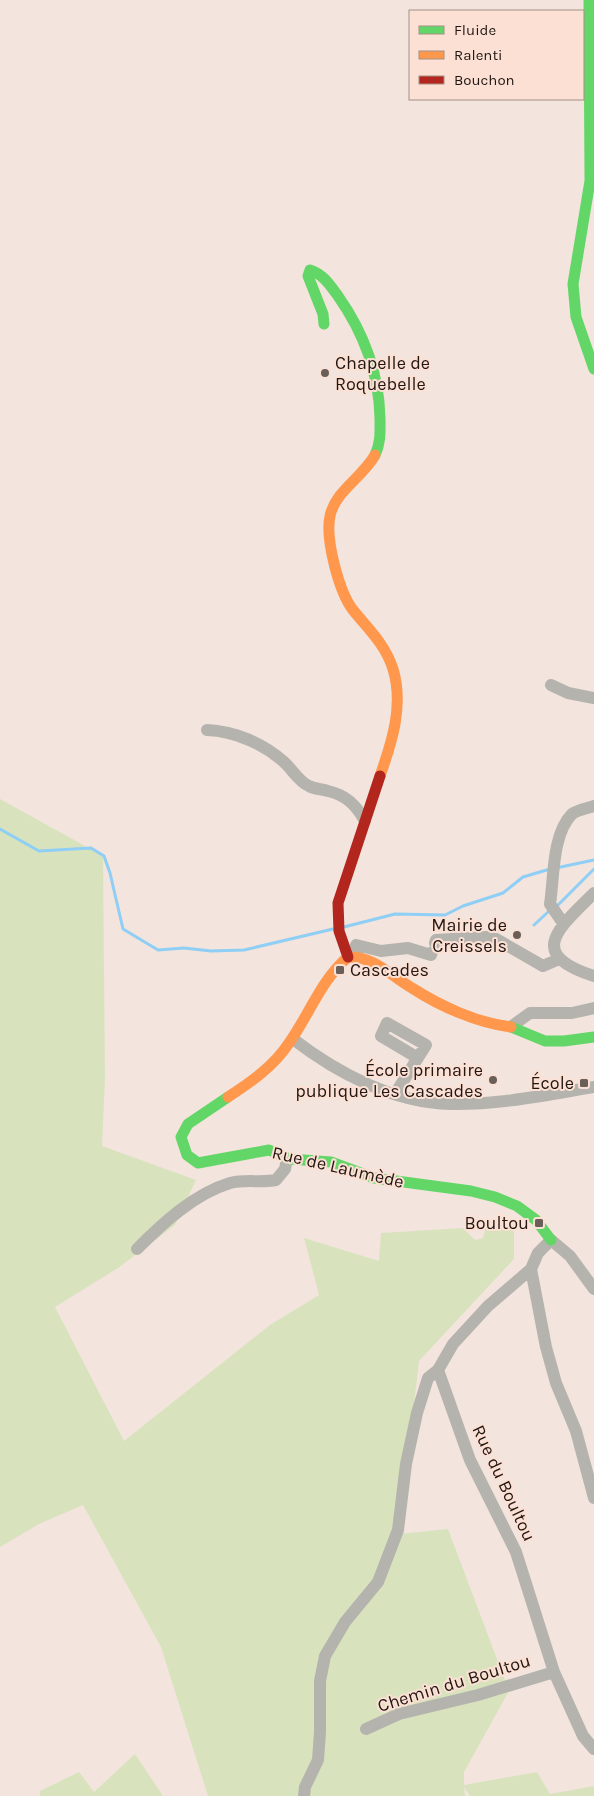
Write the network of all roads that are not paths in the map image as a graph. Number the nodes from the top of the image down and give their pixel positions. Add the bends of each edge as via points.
1 (589, 0) edge
2 (324, 324) dead end
3 (594, 369) edge
4 (551, 685) dead end
5 (594, 698) edge
6 (208, 730) dead end
7 (594, 806) edge
8 (365, 821) junction
9 (594, 893) edge
10 (563, 923) junction
11 (352, 956) junction
12 (559, 959) junction
13 (594, 976) edge
14 (594, 1008) edge
15 (512, 1026) junction
16 (594, 1037) edge
17 (295, 1041) junction
18 (418, 1058) dead end
19 (594, 1087) edge
20 (395, 1094) junction
21 (287, 1159) junction
22 (551, 1240) junction
23 (137, 1250) dead end
24 (531, 1269) junction
25 (594, 1289) edge
26 (438, 1370) junction
27 (594, 1498) edge
28 (554, 1672) junction
29 (366, 1729) dead end
30 (594, 1749) edge
31 (304, 1796) edge

1 - 3 street via 589,191 572,287 576,317
2 - 8 street via 308,276 310,270 317,271 354,316 376,372 380,407 377,451 335,503 329,526 350,606 383,645 396,684 397,726
4 - 5 street via 568,693
6 - 8 street via 224,731 266,749 308,786 348,799
7 - 10 street via 574,813 558,839 550,904
8 - 11 street via 338,903 339,927
9 - 10 street
10 - 12 street via 554,938
11 - 12 street via 356,945 381,951 408,948 431,955 436,940 486,937 496,939 543,966
11 - 15 street via 372,961 432,999 499,1026
11 - 17 street via 337,968
12 - 13 street
14 - 15 street via 572,1013 530,1014
15 - 16 street via 544,1041 570,1042
17 - 20 street via 363,1083
17 - 21 street, Rue de Laumède via 270,1066 188,1124 182,1137 187,1155 198,1163 266,1150 275,1151
18 - 20 street
19 - 20 street via 472,1104 448,1104
21 - 22 street, Rue de Laumède via 328,1161 393,1182 475,1191 521,1210 538,1223
21 - 23 street via 285,1169 276,1180 231,1183 213,1191 169,1218
22 - 24 street via 538,1253
22 - 25 street via 570,1256
24 - 26 street via 488,1306 453,1344
24 - 27 street via 551,1365 576,1431
26 - 28 street, Rue du Boultou via 470,1460 516,1552
26 - 31 street via 428,1378 417,1413 406,1464 398,1530 378,1582 345,1622 325,1656 320,1681 318,1760
28 - 29 street, Chemin du Boultou via 399,1714
28 - 30 street, Rue du Boultou via 583,1736

